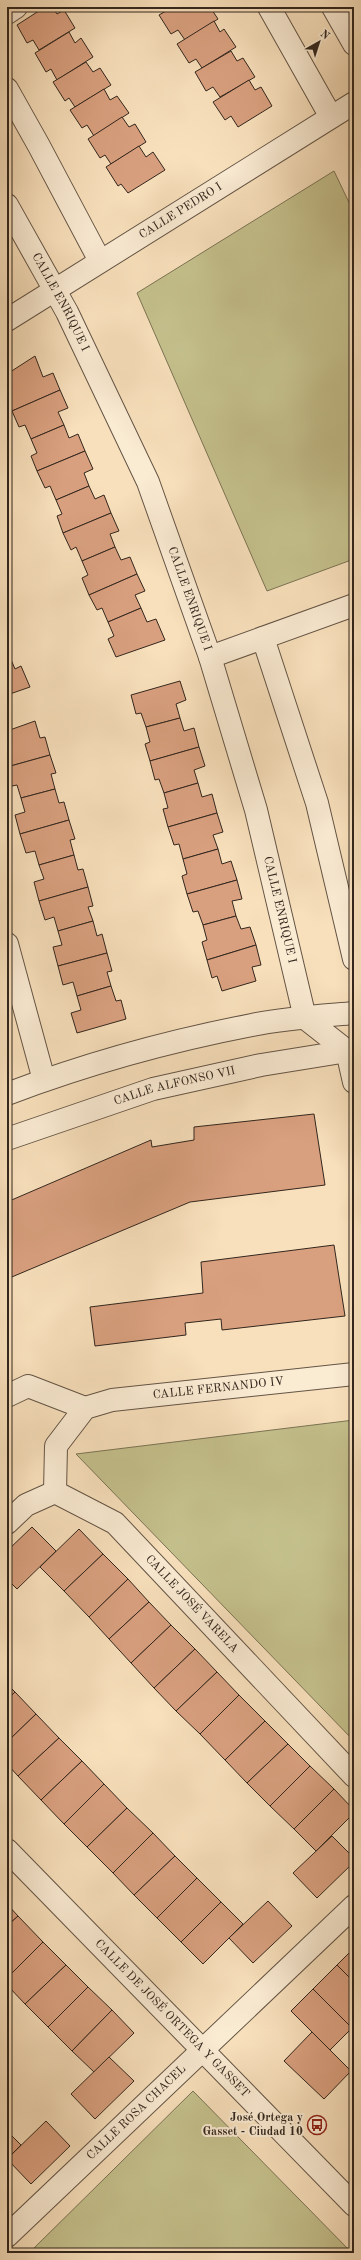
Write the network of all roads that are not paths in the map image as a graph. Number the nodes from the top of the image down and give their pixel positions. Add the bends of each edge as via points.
1 (16, 7) edge
2 (269, 7) edge
3 (333, 7) edge
4 (7, 12) edge
5 (354, 44) edge
6 (7, 90) edge
7 (354, 103) edge
8 (331, 117) junction
9 (7, 205) edge
10 (100, 261) junction
11 (55, 289) junction
12 (7, 320) edge
13 (354, 604) edge
14 (263, 638) junction
15 (210, 658) junction
16 (7, 944) edge
17 (354, 959) edge
18 (354, 1013) edge
19 (305, 1018) junction
20 (352, 1046) edge
21 (44, 1080) junction
22 (354, 1082) edge
23 (7, 1094) edge
24 (7, 1139) edge
25 (354, 1374) edge
26 (7, 1396) edge
27 (85, 1408) junction
28 (55, 1492) junction
29 (7, 1523) edge
30 (354, 1776) edge
31 (7, 1850) edge
32 (354, 1906) edge
33 (202, 2050) junction
34 (354, 2205) edge
35 (7, 2236) edge

1 - 4 street
2 - 8 street
3 - 5 street
6 - 10 street via 40,146
7 - 8 street, CALLE PEDRO I
8 - 10 street, CALLE PEDRO I
9 - 11 street, CALLE ENRIQUE I
10 - 11 street, CALLE PEDRO I
11 - 12 street, CALLE PEDRO I
11 - 15 street, CALLE ENRIQUE I via 148,482
13 - 14 street
14 - 15 street
14 - 17 street via 317,803
15 - 19 street, CALLE ENRIQUE I via 256,810
16 - 21 street
18 - 19 street
19 - 20 street
19 - 21 street via 253,1025 136,1052
20 - 22 street
20 - 24 street, CALLE ALFONSO VII via 153,1090
21 - 23 street
25 - 27 street, CALLE FERNANDO IV via 112,1400
26 - 27 street via 28,1386
27 - 28 street via 56,1446
28 - 29 street via 26,1505
28 - 30 street, CALLE JOSÉ VARELA via 115,1523
31 - 33 street, CALLE DE JOSÉ ORTEGA Y GASSET
32 - 33 street, CALLE ROSA CHACEL
33 - 34 street, CALLE DE JOSÉ ORTEGA Y GASSET
33 - 35 street, CALLE ROSA CHACEL

